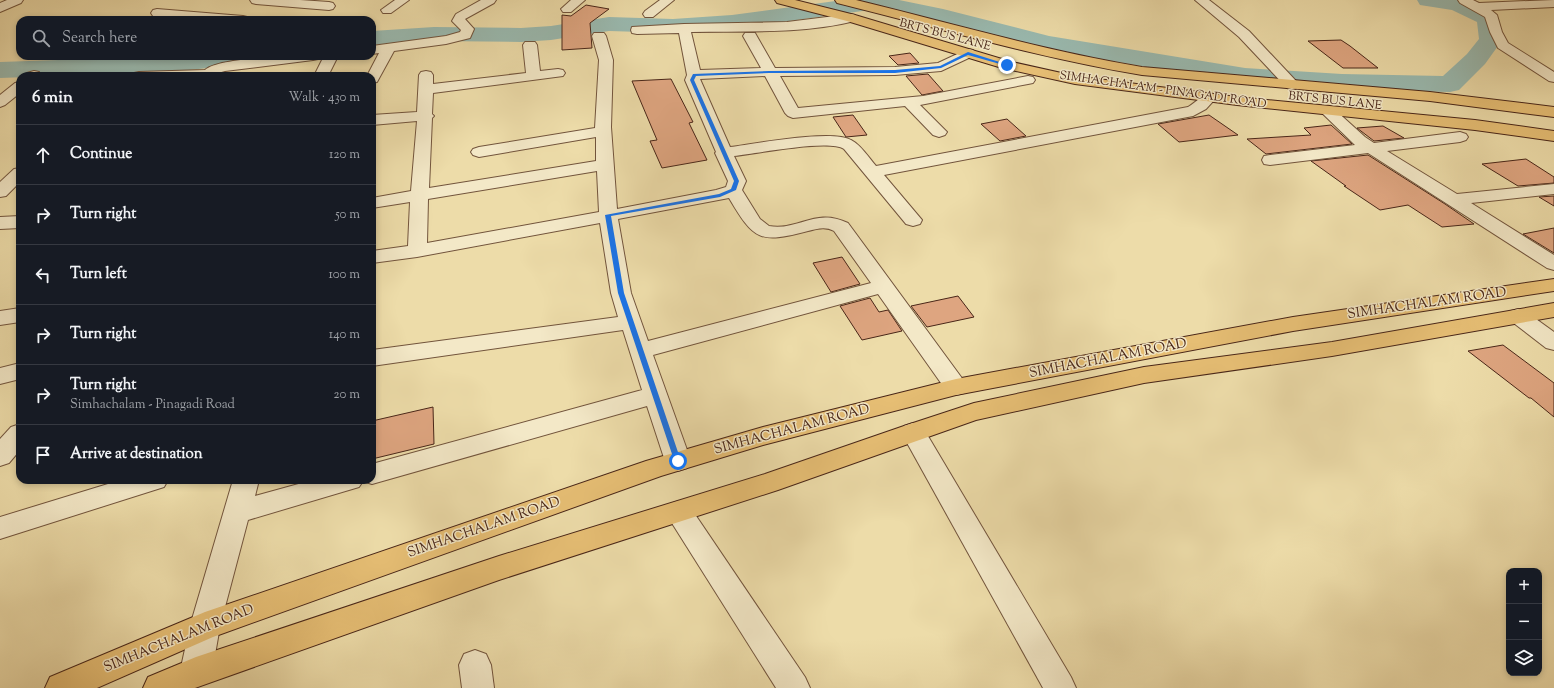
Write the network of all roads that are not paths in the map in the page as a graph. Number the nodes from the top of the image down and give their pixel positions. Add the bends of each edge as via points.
1 (16, 0) edge
2 (256, 0) edge
3 (261, 0) edge
4 (403, 0) edge
5 (490, 0) edge
6 (579, 0) edge
7 (668, 0) edge
8 (1196, 0) edge
9 (1201, 0) edge
10 (1208, 0) edge
11 (1464, 0) edge
12 (784, 1) edge
13 (817, 1) edge
14 (846, 1) edge
15 (1554, 3) edge
16 (329, 6) dead end
17 (1477, 7) junction
18 (0, 8) edge
19 (567, 9) dead end
20 (387, 10) dead end
21 (157, 13) dead end
22 (649, 14) dead end
23 (191, 16) edge
24 (242, 16) edge
25 (851, 18) junction
26 (684, 28) junction
27 (637, 30) dead end
28 (599, 36) dead end
29 (750, 36) dead end
30 (530, 45) dead end
31 (389, 48) junction
32 (376, 50) edge
33 (968, 53) junction
34 (283, 60) edge
35 (329, 60) edge
36 (260, 63) junction
37 (138, 71) edge
38 (155, 72) edge
39 (211, 72) edge
40 (254, 72) edge
41 (323, 72) edge
42 (376, 72) edge
43 (769, 72) junction
44 (558, 73) dead end
45 (694, 75) junction
46 (533, 76) junction
47 (1554, 78) edge
48 (1028, 80) dead end
49 (1292, 85) junction
50 (16, 89) edge
51 (1209, 98) junction
52 (0, 102) edge
53 (909, 102) junction
54 (16, 107) edge
55 (0, 108) edge
56 (1328, 110) junction
57 (1554, 112) edge
58 (426, 116) junction
59 (376, 120) edge
60 (1554, 126) edge
61 (799, 128) junction
62 (603, 131) junction
63 (939, 132) dead end
64 (1554, 136) edge
65 (1460, 137) dead end
66 (1372, 148) junction
67 (479, 152) dead end
68 (723, 153) junction
69 (1270, 160) dead end
70 (605, 165) junction
71 (872, 172) junction
72 (16, 177) edge
73 (1554, 189) edge
74 (733, 190) junction
75 (0, 192) edge
76 (419, 195) junction
77 (1454, 200) junction
78 (376, 202) edge
79 (608, 215) junction
80 (913, 220) dead end
81 (16, 222) edge
82 (0, 223) edge
83 (417, 251) junction
84 (376, 256) edge
85 (1554, 264) edge
86 (1554, 285) edge
87 (883, 286) junction
88 (1554, 310) edge
89 (16, 316) edge
90 (1518, 316) junction
91 (0, 318) edge
92 (630, 322) junction
93 (1554, 343) edge
94 (640, 351) junction
95 (376, 357) edge
96 (16, 372) edge
97 (0, 376) edge
98 (956, 387) junction
99 (655, 395) junction
100 (974, 412) junction
101 (913, 432) junction
102 (16, 438) edge
103 (0, 456) edge
104 (678, 461) junction
105 (376, 473) edge
106 (142, 484) edge
107 (245, 484) edge
108 (336, 484) edge
109 (236, 512) junction
110 (679, 512) junction
111 (0, 528) edge
112 (205, 626) junction
113 (196, 672) junction
114 (61, 688) edge
115 (160, 688) edge
116 (794, 688) edge
117 (1060, 688) edge

1 - 18 street
2 - 3 street
3 - 16 street
3 - 24 street
4 - 20 street
5 - 31 street via 460,17 458,21 466,32 446,40
6 - 19 street
7 - 22 street
8 - 9 street
9 - 10 street
9 - 49 street via 1244,34
11 - 17 street
12 - 25 main road, SIMHACHALAM - PINAGADI ROAD
13 - 60 main road, BRTS BUS LANE via 1038,60 1087,70 1224,90 1475,115
14 - 49 main road, SIMHACHALAM - PINAGADI ROAD via 1019,47 1102,65
15 - 17 street
17 - 47 street via 1490,15 1503,45
21 - 23 street
25 - 26 street via 793,25
25 - 33 main road, SIMHACHALAM - PINAGADI ROAD
26 - 27 street
26 - 45 street
28 - 62 street via 606,60
29 - 43 street
30 - 46 street
31 - 32 street
31 - 42 street
33 - 43 street via 941,67 914,70
33 - 51 main road, SIMHACHALAM - PINAGADI ROAD via 1039,73 1075,80
34 - 36 street
35 - 41 street
36 - 39 street via 224,67
36 - 40 street
37 - 38 street
43 - 45 street
43 - 61 street
44 - 46 street
45 - 68 street via 692,80
46 - 58 street via 426,82
48 - 53 street
49 - 57 main road, SIMHACHALAM - PINAGADI ROAD via 1442,97
50 - 52 street
51 - 56 main road, SIMHACHALAM - PINAGADI ROAD
51 - 71 street via 1193,111
53 - 61 street
53 - 63 street
54 - 55 street
56 - 64 main road, SIMHACHALAM - PINAGADI ROAD
56 - 66 street via 1359,140
58 - 59 street
58 - 76 street
61 - 68 street
61 - 71 street via 822,140 844,142
62 - 67 street
62 - 70 street
65 - 66 street
66 - 69 street
66 - 77 street
68 - 74 street via 737,181
70 - 76 street
70 - 79 street
71 - 80 street
72 - 75 street
73 - 77 street
74 - 79 street via 720,195
74 - 87 street via 758,228 764,231 785,231 818,222 831,222 841,227
76 - 78 street
76 - 83 street
77 - 85 street
79 - 83 street
79 - 92 street via 621,293
81 - 82 street
83 - 84 street
86 - 98 main road, SIMHACHALAM ROAD via 1293,324
87 - 94 street
87 - 98 street
88 - 90 main road
89 - 91 street
90 - 93 street
90 - 100 main road via 1332,349 1144,375
92 - 94 street
92 - 95 street
94 - 99 street
96 - 97 street
98 - 100 main road
98 - 104 main road, SIMHACHALAM ROAD via 763,436
99 - 104 street
99 - 105 street
100 - 101 main road
101 - 110 main road
101 - 117 street
102 - 103 street
104 - 112 main road, SIMHACHALAM ROAD
106 - 111 street
107 - 109 street
108 - 109 street
109 - 112 street
110 - 113 main road via 499,568
110 - 116 street
112 - 113 street
112 - 114 main road, SIMHACHALAM ROAD
113 - 115 main road

